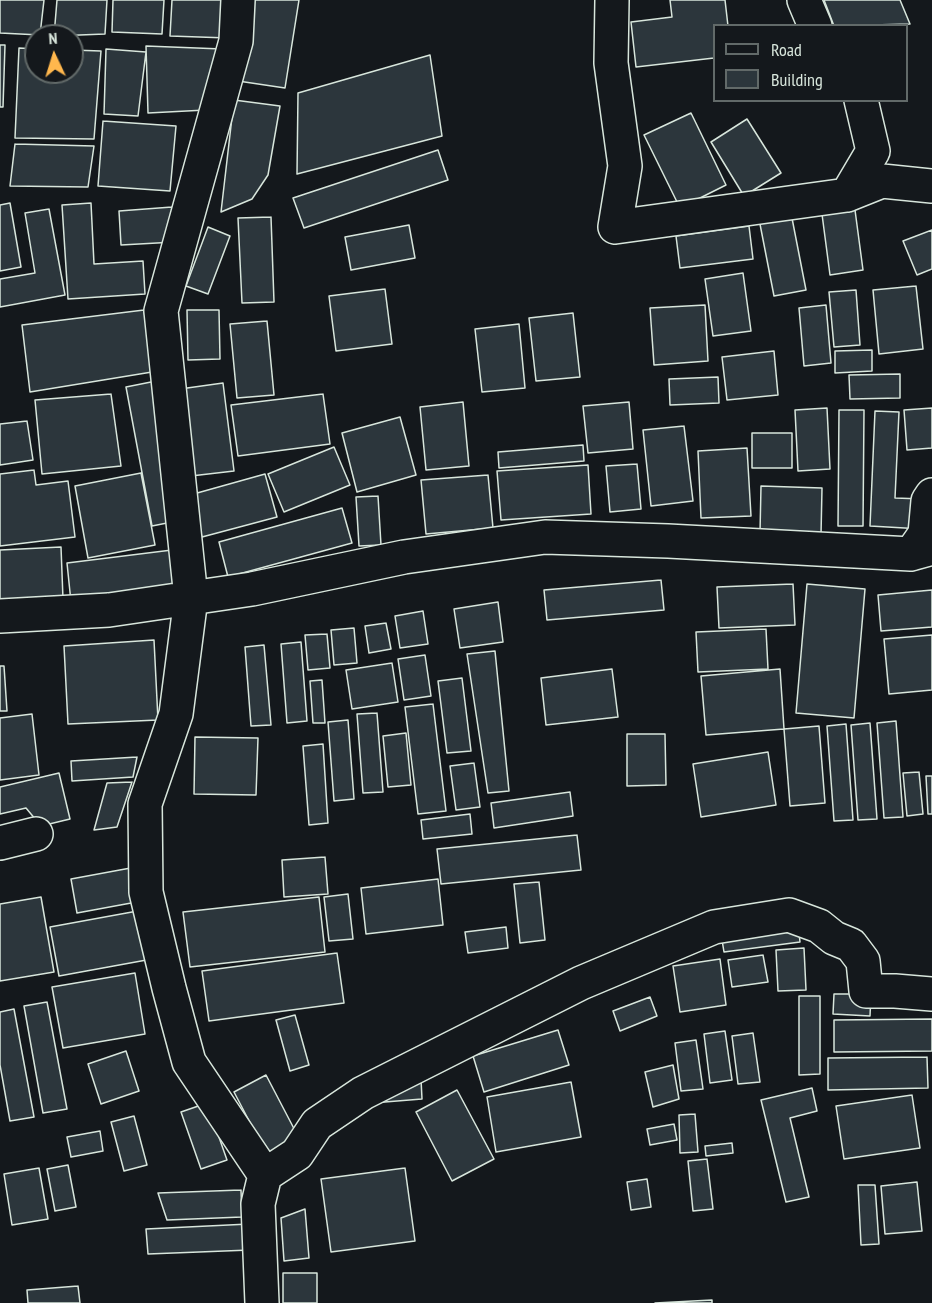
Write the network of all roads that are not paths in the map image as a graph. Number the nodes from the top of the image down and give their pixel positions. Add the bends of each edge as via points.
1 (238, 0) edge
2 (612, 0) edge
3 (804, 0) edge
4 (814, 24) edge
5 (861, 102) edge
6 (932, 186) edge
7 (847, 195) junction
8 (932, 495) edge
9 (921, 551) edge
10 (191, 598) junction
11 (0, 616) edge
12 (36, 834) dead end
13 (0, 843) edge
14 (932, 994) edge
15 (265, 1174) junction
16 (262, 1303) edge

1 - 10 street via 236,41 161,311
2 - 7 street via 611,63 625,166 615,227
3 - 4 street
5 - 7 street via 873,151
6 - 7 street via 882,181
8 - 9 street
9 - 10 street via 545,537 404,557
10 - 11 street via 109,610
10 - 15 street via 176,714 145,804 146,892 189,1062
12 - 13 street
14 - 15 street via 866,991 863,961 851,945 819,926 789,915 714,927 581,983 363,1093 317,1124 297,1154
15 - 16 street via 258,1204

